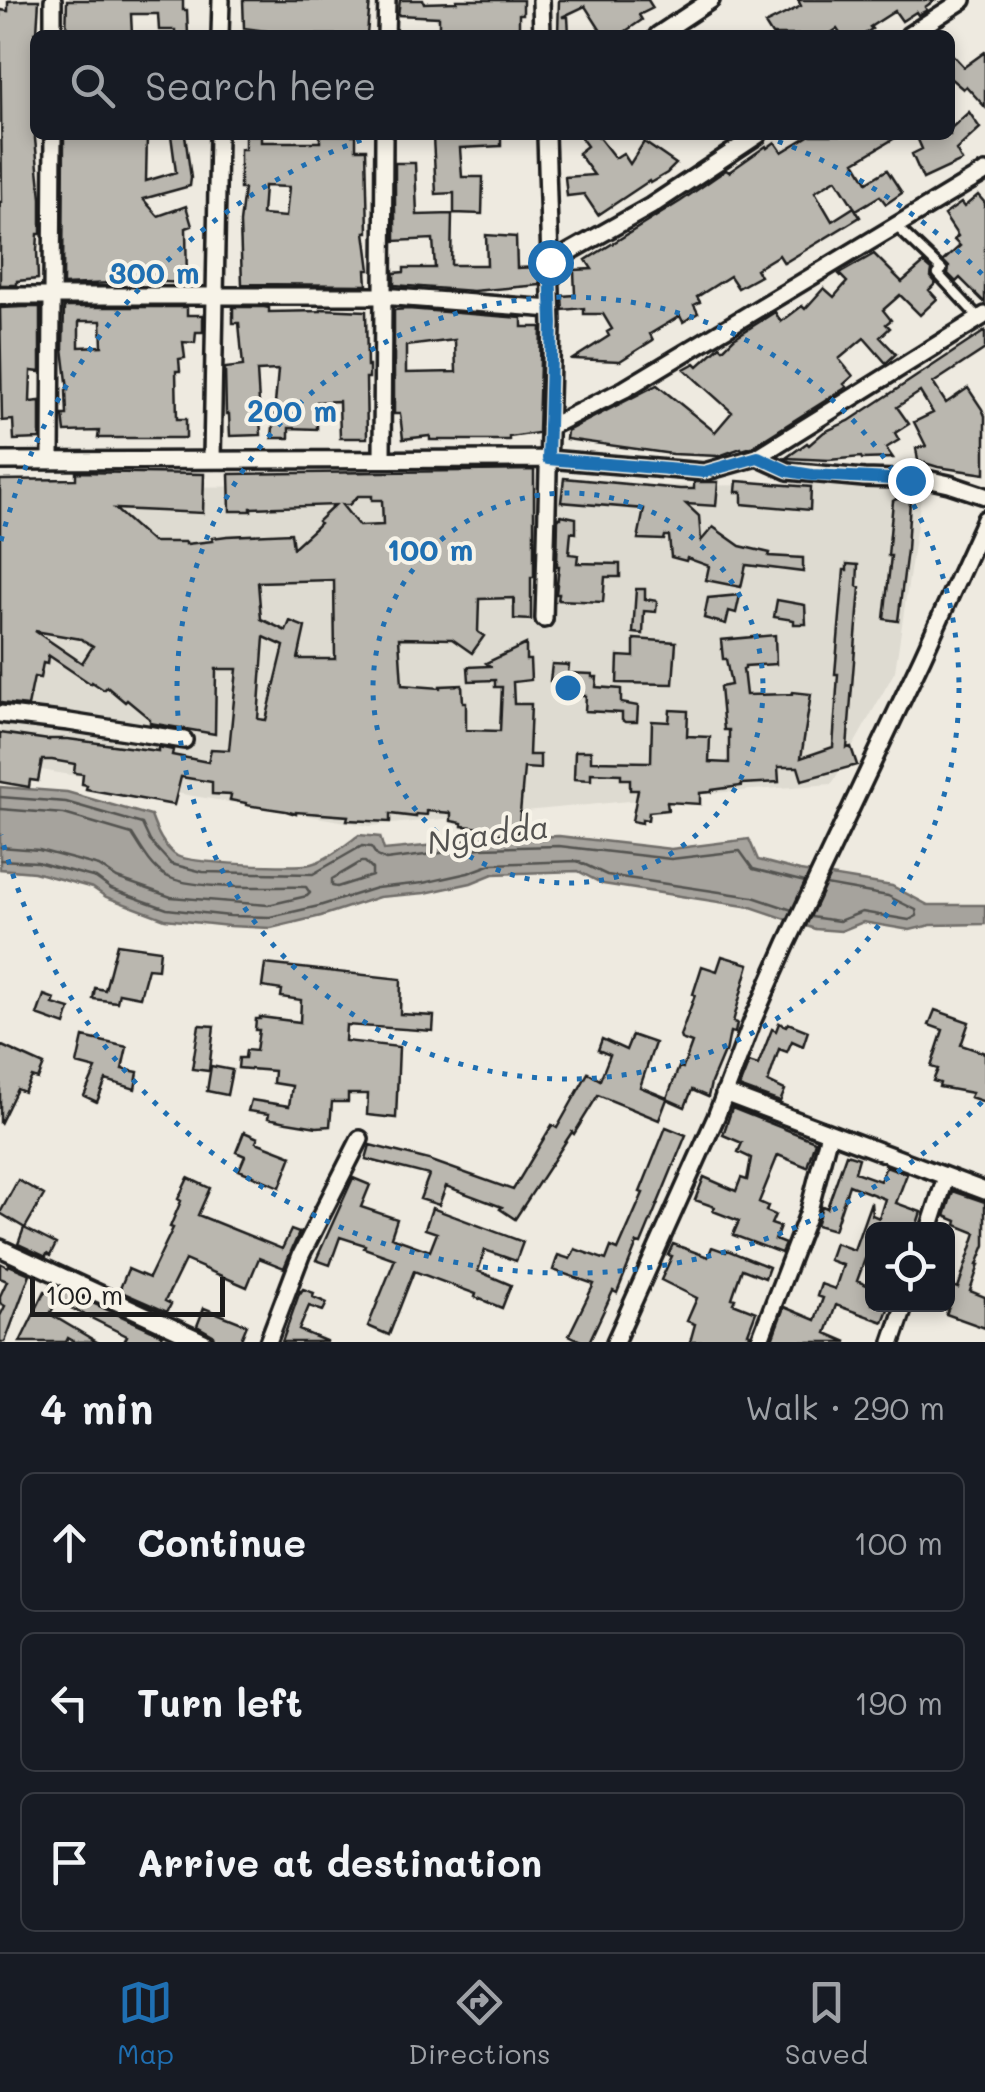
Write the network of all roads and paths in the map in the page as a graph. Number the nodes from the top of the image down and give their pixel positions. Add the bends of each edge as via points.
1 (53, 0) edge
2 (222, 0) edge
3 (386, 0) edge
4 (541, 0) edge
5 (711, 0) edge
6 (963, 0) edge
7 (53, 30) edge
8 (220, 30) edge
9 (386, 30) edge
10 (542, 30) edge
11 (666, 30) edge
12 (917, 30) edge
13 (53, 140) edge
14 (218, 140) edge
15 (384, 140) edge
16 (546, 140) edge
17 (750, 140) edge
18 (985, 172) edge
19 (896, 226) junction
20 (550, 262) junction
21 (52, 295) junction
22 (0, 296) edge
23 (214, 296) junction
24 (382, 296) junction
25 (552, 309) junction
26 (982, 316) edge
27 (549, 426) junction
28 (758, 457) junction
29 (382, 458) junction
30 (212, 459) junction
31 (548, 459) junction
32 (51, 460) junction
33 (0, 461) edge
34 (985, 496) edge
35 (985, 519) edge
36 (544, 619) dead end
37 (0, 714) edge
38 (184, 740) dead end
39 (724, 1092) junction
40 (829, 1132) junction
41 (360, 1139) dead end
42 (946, 1176) junction
43 (985, 1191) edge
44 (932, 1222) edge
45 (0, 1248) edge
46 (902, 1312) edge
47 (272, 1341) edge
48 (621, 1341) edge
49 (204, 1342) edge
50 (758, 1342) edge
51 (892, 1342) edge

1 - 7 street
2 - 8 street
3 - 9 street
4 - 10 street
5 - 11 street
6 - 12 street
13 - 21 street
14 - 23 street
15 - 24 street
16 - 20 street
17 - 20 street
18 - 19 street
19 - 26 lane
19 - 27 street via 625,388
20 - 25 street
21 - 22 street
21 - 23 street
21 - 32 street
23 - 24 street
23 - 30 street
24 - 25 street
24 - 29 street
25 - 27 street
26 - 28 street
27 - 31 street
28 - 31 street via 704,472
28 - 34 street via 788,471 931,480
29 - 30 street
29 - 31 street
30 - 32 street
31 - 36 street
32 - 33 street
35 - 39 street
37 - 38 street
39 - 40 street
39 - 48 street
40 - 42 street
40 - 50 street via 808,1214
41 - 47 street via 301,1255
42 - 43 street
42 - 44 street
45 - 49 street
46 - 51 street

